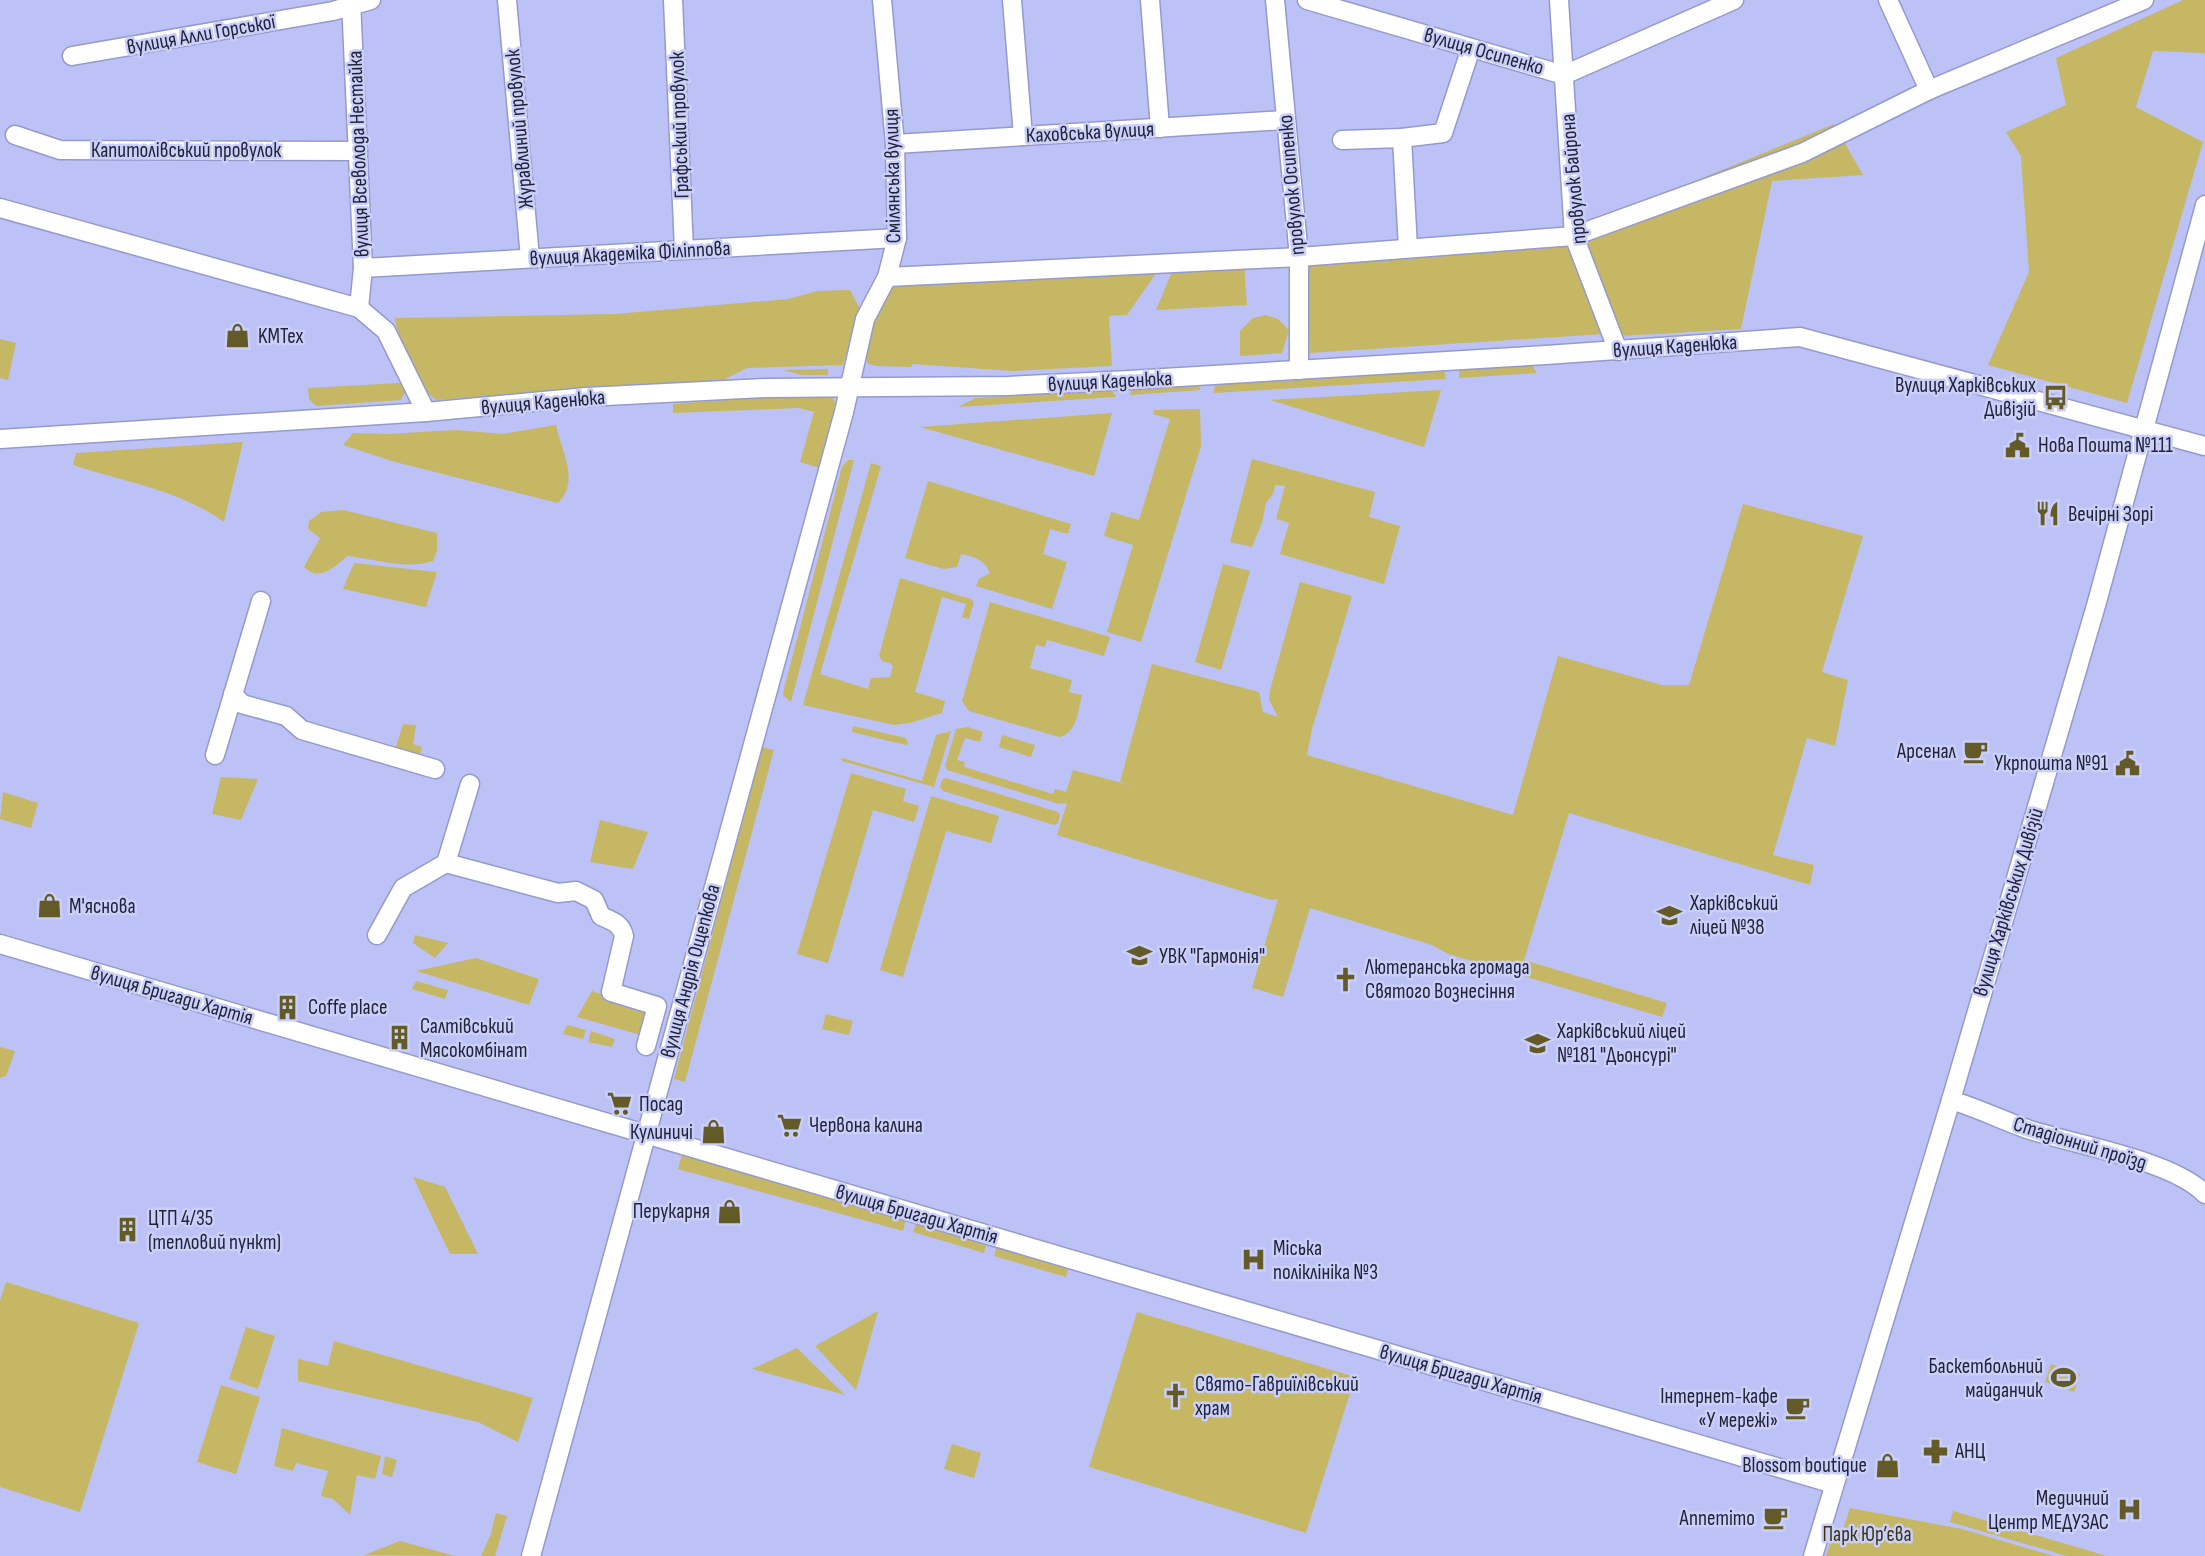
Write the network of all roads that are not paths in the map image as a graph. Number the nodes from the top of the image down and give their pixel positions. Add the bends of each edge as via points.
1 (371, 0) edge
2 (507, 0) edge
3 (673, 0) edge
4 (882, 0) edge
5 (1012, 0) edge
6 (1150, 0) edge
7 (1275, 0) edge
8 (1307, 0) edge
9 (1559, 0) edge
10 (1734, 0) edge
11 (1888, 0) edge
12 (2144, 0) edge
13 (351, 3) edge
14 (1471, 47) junction
15 (72, 56) dead end
16 (1564, 75) junction
17 (1929, 90) junction
18 (1285, 120) junction
19 (1160, 128) junction
20 (15, 135) dead end
21 (1023, 136) junction
22 (1402, 138) junction
23 (1342, 140) dead end
24 (895, 144) junction
25 (358, 151) junction
26 (2205, 205) edge
27 (0, 208) edge
28 (1574, 236) junction
29 (897, 237) junction
30 (1408, 248) junction
31 (684, 250) junction
32 (1299, 257) junction
33 (530, 258) junction
34 (363, 268) junction
35 (887, 277) junction
36 (359, 308) junction
37 (1618, 351) junction
38 (1300, 370) junction
39 (849, 386) junction
40 (425, 412) junction
41 (2145, 429) junction
42 (0, 439) edge
43 (2205, 446) edge
44 (261, 601) dead end
45 (233, 694) junction
46 (215, 755) dead end
47 (435, 769) dead end
48 (470, 784) dead end
49 (446, 863) junction
50 (377, 935) dead end
51 (0, 944) edge
52 (646, 1046) dead end
53 (1951, 1100) junction
54 (646, 1135) junction
55 (2205, 1194) edge
56 (1834, 1484) junction
57 (531, 1556) edge
58 (1813, 1556) edge

1 - 13 street, вулиця Алли Горської
2 - 33 street, Журавлиний провулок
3 - 31 street, Графський провулок
4 - 24 street, Смілянська вулиця
5 - 21 street
6 - 19 street
7 - 18 street, провулок Осипенко
8 - 14 street, вулиця Осипенко
9 - 16 street, провулок Байрона
10 - 16 street, вулиця Осипенко
11 - 17 street
12 - 17 street
13 - 15 street, вулиця Алли Горської
13 - 25 street, вулиця Всеволода Нестайка
14 - 16 street, вулиця Осипенко
14 - 22 street via 1443,133
16 - 28 street, провулок Байрона
17 - 28 street via 1802,153
18 - 19 street, Каховська вулиця
18 - 32 street, провулок Осипенко
19 - 21 street, Каховська вулиця
20 - 25 street, Капитолівський провулок via 60,149
21 - 24 street, Каховська вулиця
22 - 23 street
22 - 30 street
24 - 29 street, Смілянська вулиця
25 - 34 street, вулиця Всеволода Нестайка
26 - 41 street, вулиця Харківських Дивізій
27 - 36 street
28 - 30 street
28 - 37 street, провулок Байрона
29 - 31 street, вулиця Академіка Філіппова
29 - 35 street, Смілянська вулиця
30 - 32 street
31 - 33 street, вулиця Академіка Філіппова
32 - 35 street
32 - 38 street, провулок Осипенко
33 - 34 street, вулиця Академіка Філіппова
34 - 36 street, вулиця Всеволода Нестайка
35 - 39 street, Смілянська вулиця via 865,319
36 - 40 street via 386,331
37 - 38 street, вулиця Каденюка
37 - 41 street, вулиця Каденюка via 1800,337
38 - 39 street, вулиця Каденюка via 1008,386
39 - 40 street, вулиця Каденюка via 586,397
39 - 54 street, вулиця Андрія Ощепкова
40 - 42 street, вулиця Каденюка
41 - 43 street, вулиця Каденюка
41 - 53 street, вулиця Харківських Дивізій
44 - 45 street
45 - 46 street
45 - 47 street via 242,704 286,716 302,730
48 - 49 street
49 - 50 street via 403,888
49 - 52 street via 558,893 576,891 594,900 601,916 617,923 624,936 611,992 657,1006
51 - 54 street, вулиця Бригади Хартія
53 - 55 street, Стадіонний проїзд via 2027,1129 2167,1170
53 - 56 street, вулиця Харківських Дивізій
54 - 56 street, вулиця Бригади Хартія
54 - 57 street, вулиця Андрія Ощепкова
56 - 58 street, вулиця Харківських Дивізій

